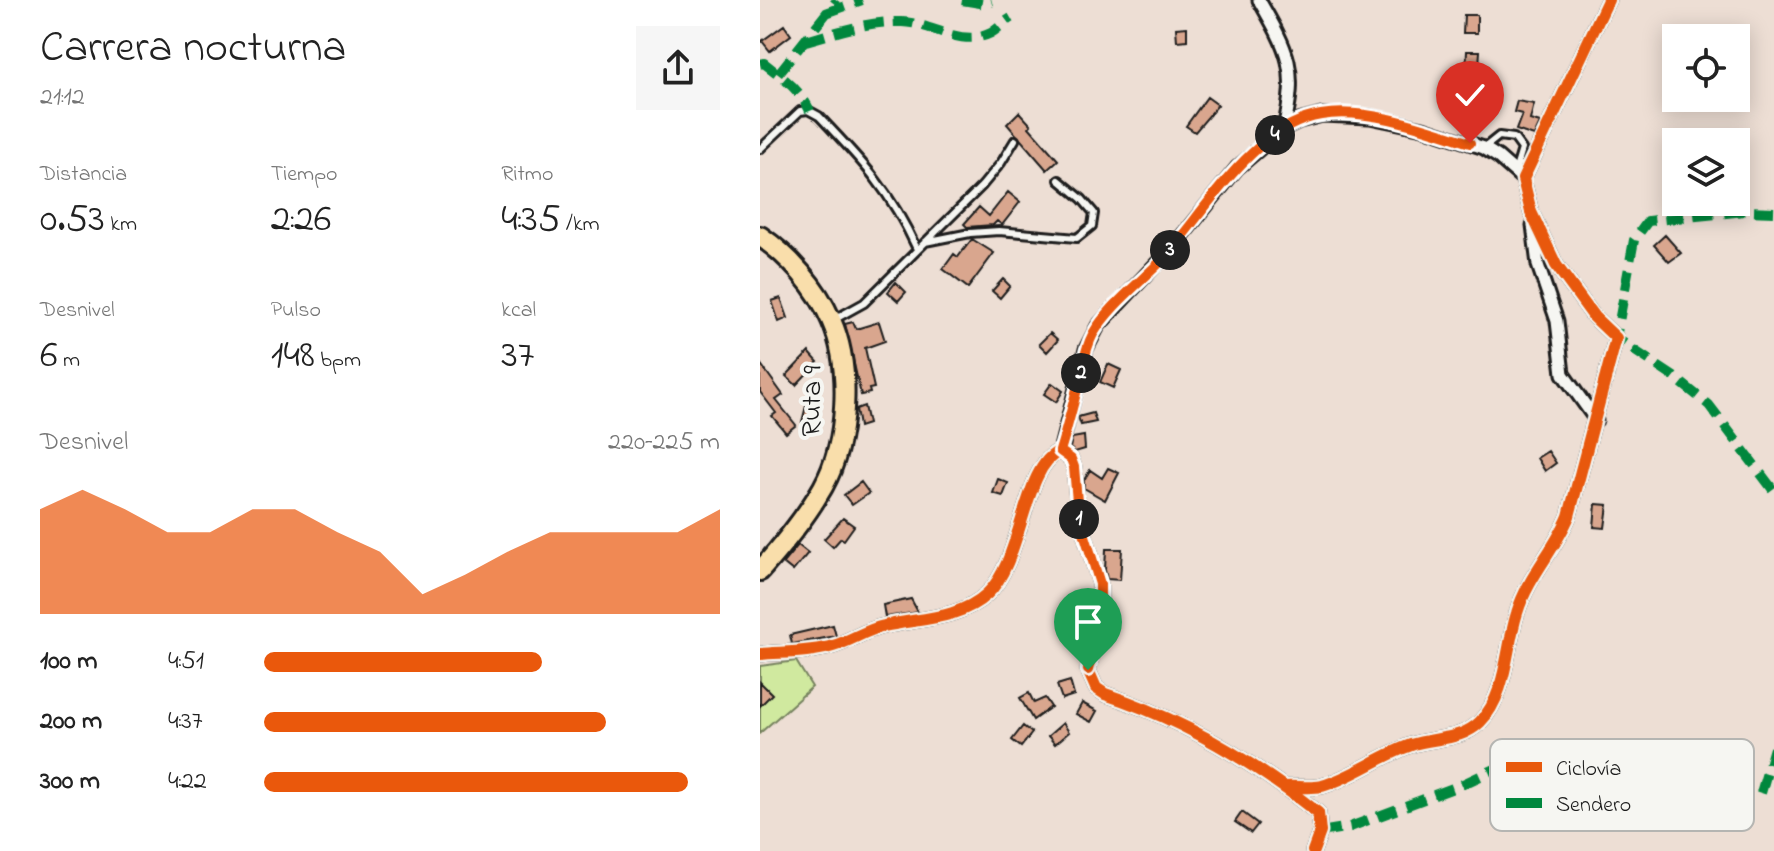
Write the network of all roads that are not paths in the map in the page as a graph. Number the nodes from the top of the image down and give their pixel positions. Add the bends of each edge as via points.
1 (1259, 0) edge
2 (1608, 0) edge
3 (1284, 128) junction
4 (1015, 140) dead end
5 (1484, 148) junction
6 (760, 149) edge
7 (1519, 176) junction
8 (1059, 180) dead end
9 (1531, 212) junction
10 (760, 236) edge
11 (925, 242) junction
12 (917, 249) junction
13 (831, 320) junction
14 (1596, 420) junction
15 (1060, 451) junction
16 (760, 571) edge
17 (760, 654) edge
18 (1285, 787) junction
19 (1313, 851) edge

1 - 3 street via 1278,33 1292,78
2 - 7 street
3 - 5 street via 1340,114 1423,128
3 - 15 street via 1237,168 1098,326 1086,349
4 - 11 lane via 993,175
5 - 7 street
5 - 7 lane via 1499,136 1514,138 1522,149
6 - 12 lane via 800,111 819,116 877,178
7 - 9 street
8 - 11 lane via 1094,213 1092,226 1077,238 999,231
9 - 14 street via 1538,265 1557,321 1563,374
9 - 14 street via 1574,293 1616,338
10 - 13 main road, Ruta 9 via 815,291
11 - 12 lane
12 - 13 lane via 864,303
13 - 16 main road, Ruta 9 via 844,374 837,451 823,486
14 - 18 street via 1569,516 1527,586 1497,695 1479,723 1457,736 1398,751 1326,785
15 - 17 street via 1045,460 1037,474 1003,573 974,603 938,617 873,629 821,649
15 - 18 street via 1074,467 1078,513 1100,584 1100,622 1088,670 1096,688 1190,727
18 - 19 street via 1318,813 1320,832

